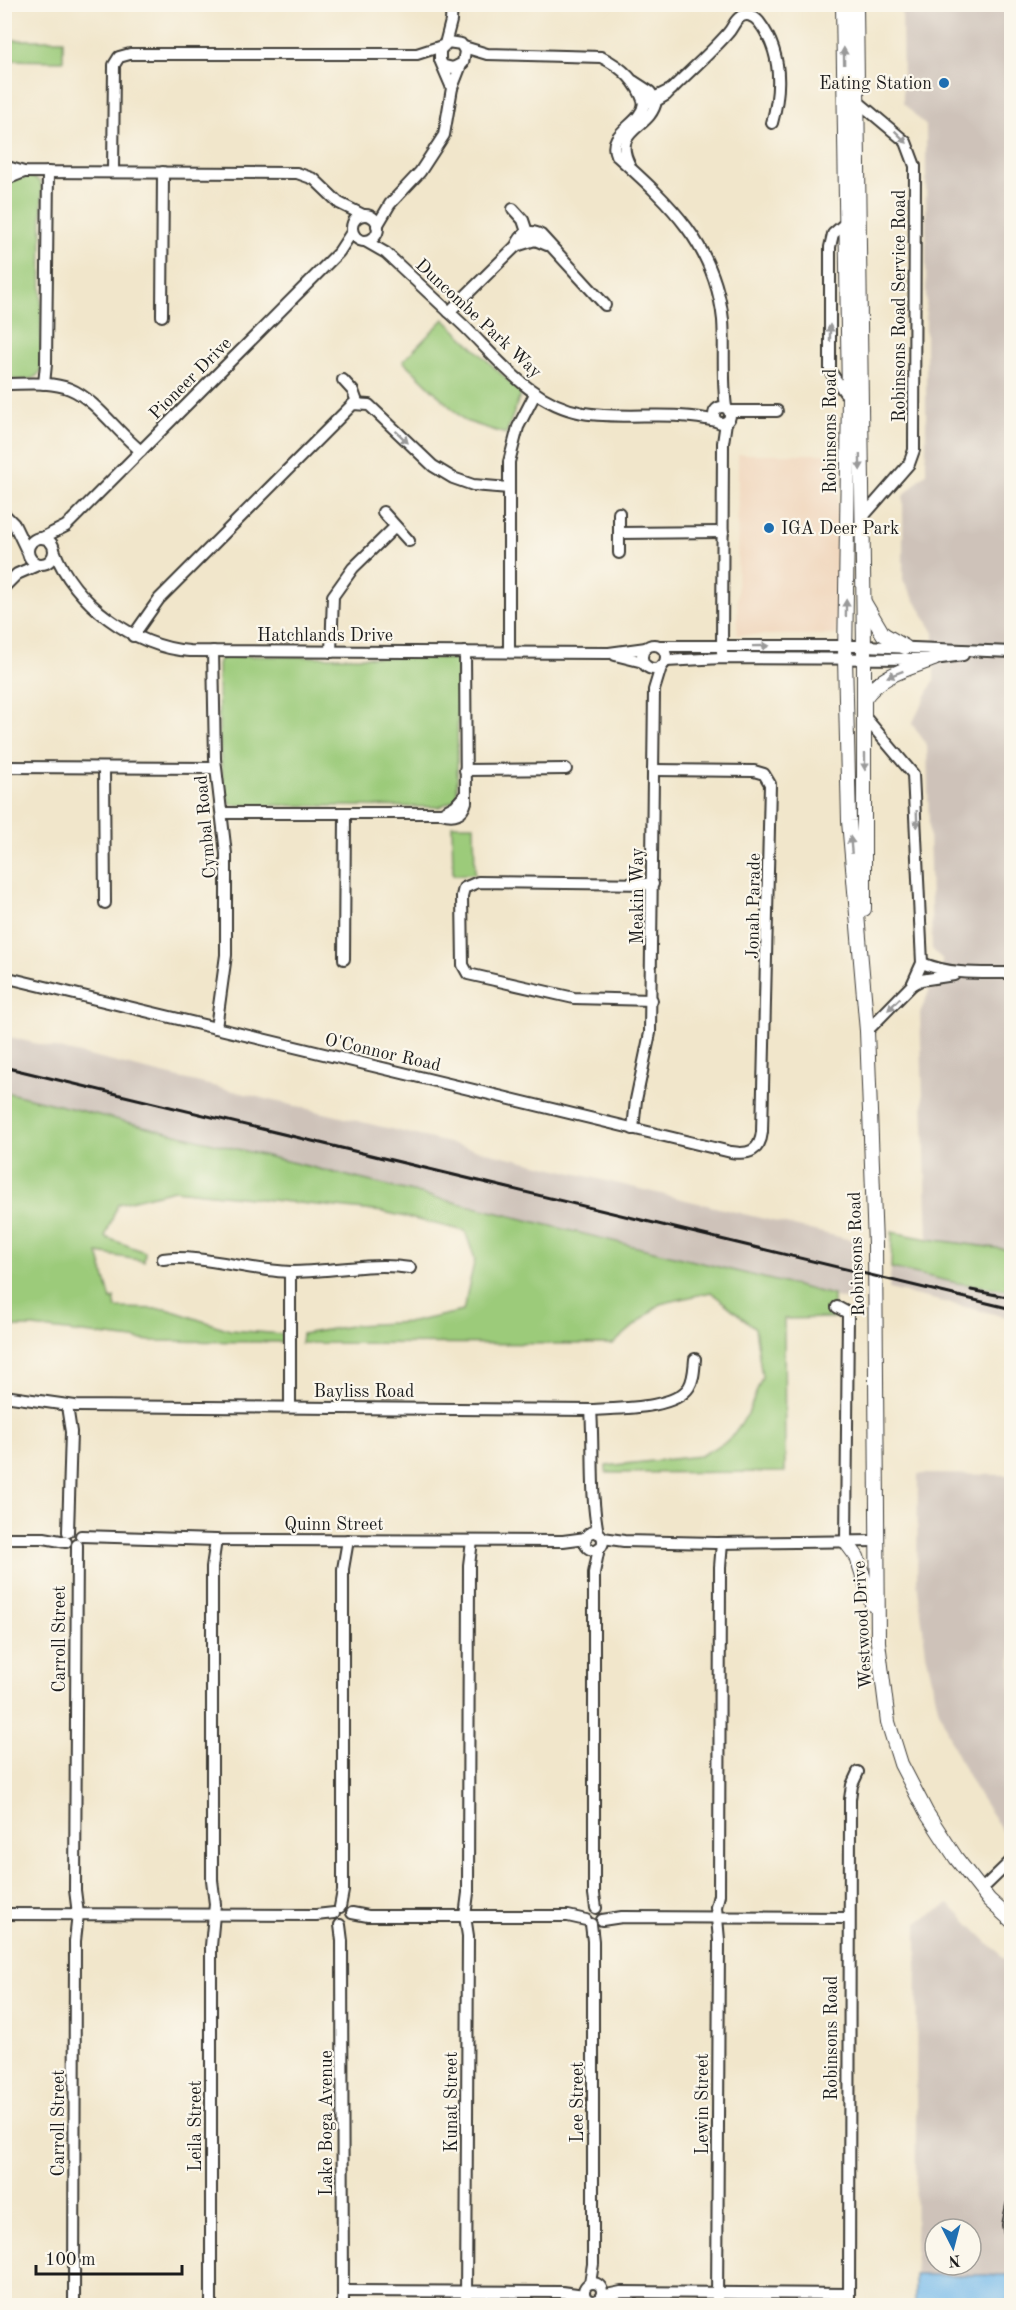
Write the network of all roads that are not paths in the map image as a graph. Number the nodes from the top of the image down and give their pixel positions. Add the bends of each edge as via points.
1 (452, 4) edge
2 (843, 4) edge
3 (856, 4) edge
4 (451, 21) junction
5 (443, 45) junction
6 (462, 46) junction
7 (417, 54) junction
8 (487, 54) junction
9 (462, 64) junction
10 (443, 65) junction
11 (633, 81) junction
12 (452, 88) junction
13 (655, 99) junction
14 (856, 100) junction
15 (644, 103) junction
16 (772, 123) dead end
17 (619, 146) junction
18 (4, 166) edge
19 (24, 172) junction
20 (48, 172) junction
21 (113, 172) junction
22 (163, 172) junction
23 (4, 180) edge
24 (339, 203) junction
25 (390, 204) junction
26 (513, 209) dead end
27 (365, 215) junction
28 (852, 220) junction
29 (378, 227) junction
30 (352, 231) junction
31 (527, 232) junction
32 (364, 241) junction
33 (547, 244) junction
34 (516, 246) junction
35 (339, 252) junction
36 (386, 253) junction
37 (605, 305) dead end
38 (449, 312) junction
39 (162, 316) dead end
40 (343, 380) dead end
41 (4, 384) edge
42 (46, 384) junction
43 (535, 394) junction
44 (854, 396) junction
45 (357, 402) junction
46 (777, 411) dead end
47 (722, 415) junction
48 (138, 453) junction
49 (509, 488) junction
50 (382, 512) dead end
51 (619, 513) dead end
52 (4, 514) edge
53 (861, 519) junction
54 (14, 524) junction
55 (66, 526) junction
56 (395, 527) junction
57 (723, 532) junction
58 (620, 533) junction
59 (41, 538) junction
60 (409, 541) dead end
61 (54, 549) junction
62 (28, 553) junction
63 (619, 553) dead end
64 (41, 564) junction
65 (17, 574) junction
66 (66, 576) junction
67 (4, 587) edge
68 (863, 600) junction
69 (136, 638) junction
70 (660, 646) junction
71 (905, 647) junction
72 (646, 648) junction
73 (213, 651) junction
74 (331, 652) junction
75 (465, 652) junction
76 (509, 652) junction
77 (722, 652) junction
78 (845, 652) junction
79 (864, 652) junction
80 (981, 652) junction
81 (1011, 652) edge
82 (609, 653) junction
83 (934, 659) junction
84 (663, 664) junction
85 (645, 665) junction
86 (654, 690) junction
87 (864, 699) junction
88 (864, 716) junction
89 (7, 768) edge
90 (104, 768) junction
91 (216, 768) junction
92 (566, 769) dead end
93 (465, 770) junction
94 (653, 770) junction
95 (224, 813) junction
96 (345, 813) junction
97 (653, 884) junction
98 (105, 903) dead end
99 (344, 958) dead end
100 (922, 963) junction
101 (863, 965) junction
102 (966, 973) junction
103 (1011, 974) edge
104 (4, 977) edge
105 (912, 985) junction
106 (652, 1000) junction
107 (211, 1027) junction
108 (867, 1031) junction
109 (629, 1128) junction
110 (754, 1150) joint
111 (163, 1259) dead end
112 (410, 1268) dead end
113 (290, 1272) junction
114 (837, 1307) dead end
115 (695, 1359) dead end
116 (4, 1396) edge
117 (71, 1406) junction
118 (290, 1407) junction
119 (595, 1410) junction
120 (4, 1538) edge
121 (73, 1539) junction
122 (212, 1540) junction
123 (343, 1540) junction
124 (468, 1540) junction
125 (594, 1541) junction
126 (876, 1541) junction
127 (846, 1542) junction
128 (719, 1543) junction
129 (878, 1632) junction
130 (858, 1772) dead end
131 (1011, 1860) edge
132 (981, 1890) junction
133 (4, 1914) edge
134 (75, 1914) junction
135 (211, 1915) junction
136 (343, 1916) junction
137 (468, 1916) junction
138 (594, 1916) junction
139 (719, 1917) junction
140 (849, 1918) junction
141 (1011, 1921) edge
142 (1011, 2205) edge
143 (1011, 2245) edge
144 (343, 2291) junction
145 (468, 2291) junction
146 (719, 2293) junction
147 (593, 2295) edge
148 (849, 2300) edge
149 (74, 2306) edge
150 (211, 2306) edge
151 (343, 2306) edge
152 (467, 2306) edge
153 (718, 2306) edge

1 - 4 street
28 -> 2 main road, Robinsons Road
3 - 14 main road, Robinsons Road
4 - 5 street
4 - 6 street
5 - 6 street via 453,41
5 - 7 street
5 - 10 street via 439,55
6 - 8 street
6 - 9 street via 466,55
7 - 10 street
7 - 21 street via 118,57 114,65
8 - 9 street
8 - 11 street via 590,55 612,62
9 - 10 street via 453,68
9 - 12 street
10 - 12 street
11 - 13 street
11 - 15 street
12 - 25 street via 444,135 420,172
13 - 15 street
13 - 16 street via 672,89 729,32 743,24 762,27 773,45 778,68 778,96
13 - 17 street via 652,112
14 - 28 main road, Robinsons Road
14 -> 53 street, Robinsons Road Service Road via 906,142 915,166 914,450 904,472
15 - 17 street via 640,115 615,138
17 - 47 street via 616,155 682,219 712,273 722,319
18 - 19 street
19 - 20 street
19 - 23 street
20 - 21 street
20 - 42 street
21 - 22 street
22 - 24 street via 297,173 314,179
22 - 39 street
24 - 27 street
24 - 30 street
25 - 27 street
25 - 29 street
26 - 31 street
27 - 29 street via 375,220
27 - 30 street via 356,218
28 - 44 main road, Robinsons Road
29 - 32 street via 372,239
29 - 36 street, Duncombe Park Way
30 - 32 street
30 - 35 street, Pioneer Drive
31 - 33 street via 541,235
31 - 34 street
32 - 35 street, Pioneer Drive
32 - 36 street, Duncombe Park Way
33 - 34 street via 535,240
33 - 37 street
34 - 38 street
35 - 48 street, Pioneer Drive
36 - 38 street, Duncombe Park Way
38 - 43 street, Duncombe Park Way
40 - 45 street
41 - 42 street
42 - 48 street via 71,390 86,400
43 - 47 street, Duncombe Park Way via 581,412
43 - 49 street via 512,446
44 -> 53 main road, Robinsons Road
78 -> 44 main road, Robinsons Road
45 -> 49 street via 369,405 433,466 453,478 472,485
45 - 69 street via 175,583 151,611
46 - 47 street, Duncombe Park Way
47 - 57 street
48 - 55 street, Pioneer Drive
49 - 76 street
50 - 56 street
51 - 58 street
52 - 54 street
53 - 68 main road, Robinsons Road
54 - 59 street
54 - 62 street
55 - 59 street, Pioneer Drive
55 - 61 street, Pioneer Drive
56 - 60 street
56 - 74 street via 348,574 333,596
57 - 58 street
57 - 77 street
58 - 63 street
59 - 61 street via 49,540
59 - 62 street via 32,541
61 - 64 street via 52,558
61 - 66 street, Hatchlands Drive
62 - 64 street via 31,560
62 - 65 street
64 - 65 street
64 - 66 street, Hatchlands Drive
65 - 67 street
66 - 69 street, Hatchlands Drive via 112,622
68 - 71 main road via 883,634
68 - 79 main road, Robinsons Road
69 - 73 street, Hatchlands Drive via 167,649
70 - 72 street
70 - 77 street
70 - 84 street via 666,654
71 - 79 street
71 - 80 street
72 - 82 street, Hatchlands Drive
72 - 85 street via 642,654
73 - 74 street, Hatchlands Drive
73 - 91 street, Cymbal Road
74 - 75 street, Hatchlands Drive
75 - 76 street, Hatchlands Drive
75 - 93 street
76 - 82 street, Hatchlands Drive
77 - 78 street
77 - 84 street
78 - 79 street
101 -> 78 main road, Robinsons Road via 849,821
79 - 83 street
79 - 87 main road, Robinsons Road
80 - 81 street
80 - 83 street
82 - 85 street, Hatchlands Drive
83 -> 87 main road via 883,679
84 - 85 street via 654,669
84 - 86 street, Meakin Way
85 - 86 street, Meakin Way
86 - 94 street, Meakin Way
87 - 88 main road, Robinsons Road
88 -> 100 street via 913,774
88 -> 101 main road, Robinsons Road
89 - 90 street
90 - 91 street
90 - 98 street
91 - 95 street, Cymbal Road
92 - 93 street
93 - 96 street via 464,796 442,813
94 - 97 street, Meakin Way
94 - 110 street, Jonah Parade via 754,771 769,780 765,1078 762,1132 760,1145
95 - 96 street
95 - 107 street, Cymbal Road via 226,955
96 - 99 street
97 - 106 street, Meakin Way
97 - 106 street via 486,884 470,891 464,905 464,959 471,969 488,978 574,998
100 - 102 street
100 - 105 street
101 - 108 main road, Robinsons Road
102 - 103 street
102 - 105 street
104 - 107 street, O'Connor Road
105 -> 108 street
106 - 109 street, Meakin Way via 650,1041
107 - 109 street, O'Connor Road
108 - 126 main road, Robinsons Road via 875,1245
109 - 110 street, O'Connor Road via 731,1152 746,1154
111 - 113 street
112 - 113 street
113 - 118 street
114 - 127 street, Robinsons Road via 848,1313
115 - 119 street, Bayliss Road via 689,1388 676,1399
116 - 117 street, Bayliss Road
117 - 118 street, Bayliss Road
117 - 121 street, Carroll Street
118 - 119 street, Bayliss Road
119 - 125 street, Lee Street
120 - 121 street, Quinn Street
121 - 122 street, Quinn Street
121 - 134 street, Carroll Street
122 - 123 street, Quinn Street
122 - 135 street, Leila Street
123 - 124 street, Quinn Street
123 - 136 street, Lake Boga Avenue
124 - 125 street, Quinn Street
124 - 137 street, Kunat Street
125 - 128 street, Quinn Street
125 - 138 street, Lee Street
126 - 127 street, Quinn Street
126 - 129 main road, Westwood Drive
127 - 128 street, Quinn Street
127 - 129 main road via 862,1569
128 - 139 street, Lewin Street
129 - 132 main road, Westwood Drive via 888,1722 901,1764 926,1812
130 - 140 street, Robinsons Road via 850,1798
131 - 132 street
132 - 141 main road, Westwood Drive
133 - 134 street
134 - 135 street
134 - 149 street, Carroll Street
135 - 136 street
135 - 150 street, Leila Street
136 - 137 street
136 - 144 street, Lake Boga Avenue
137 - 138 street
137 - 145 street, Kunat Street
138 - 139 street
138 - 147 street, Lee Street
139 - 140 street
139 - 146 street, Lewin Street
140 - 148 street, Robinsons Road
142 - 143 street
144 - 145 street
144 - 151 street, Lake Boga Avenue
145 - 147 street
145 - 152 street, Kunat Street
146 - 147 street
146 - 148 street
146 - 153 street, Lewin Street

